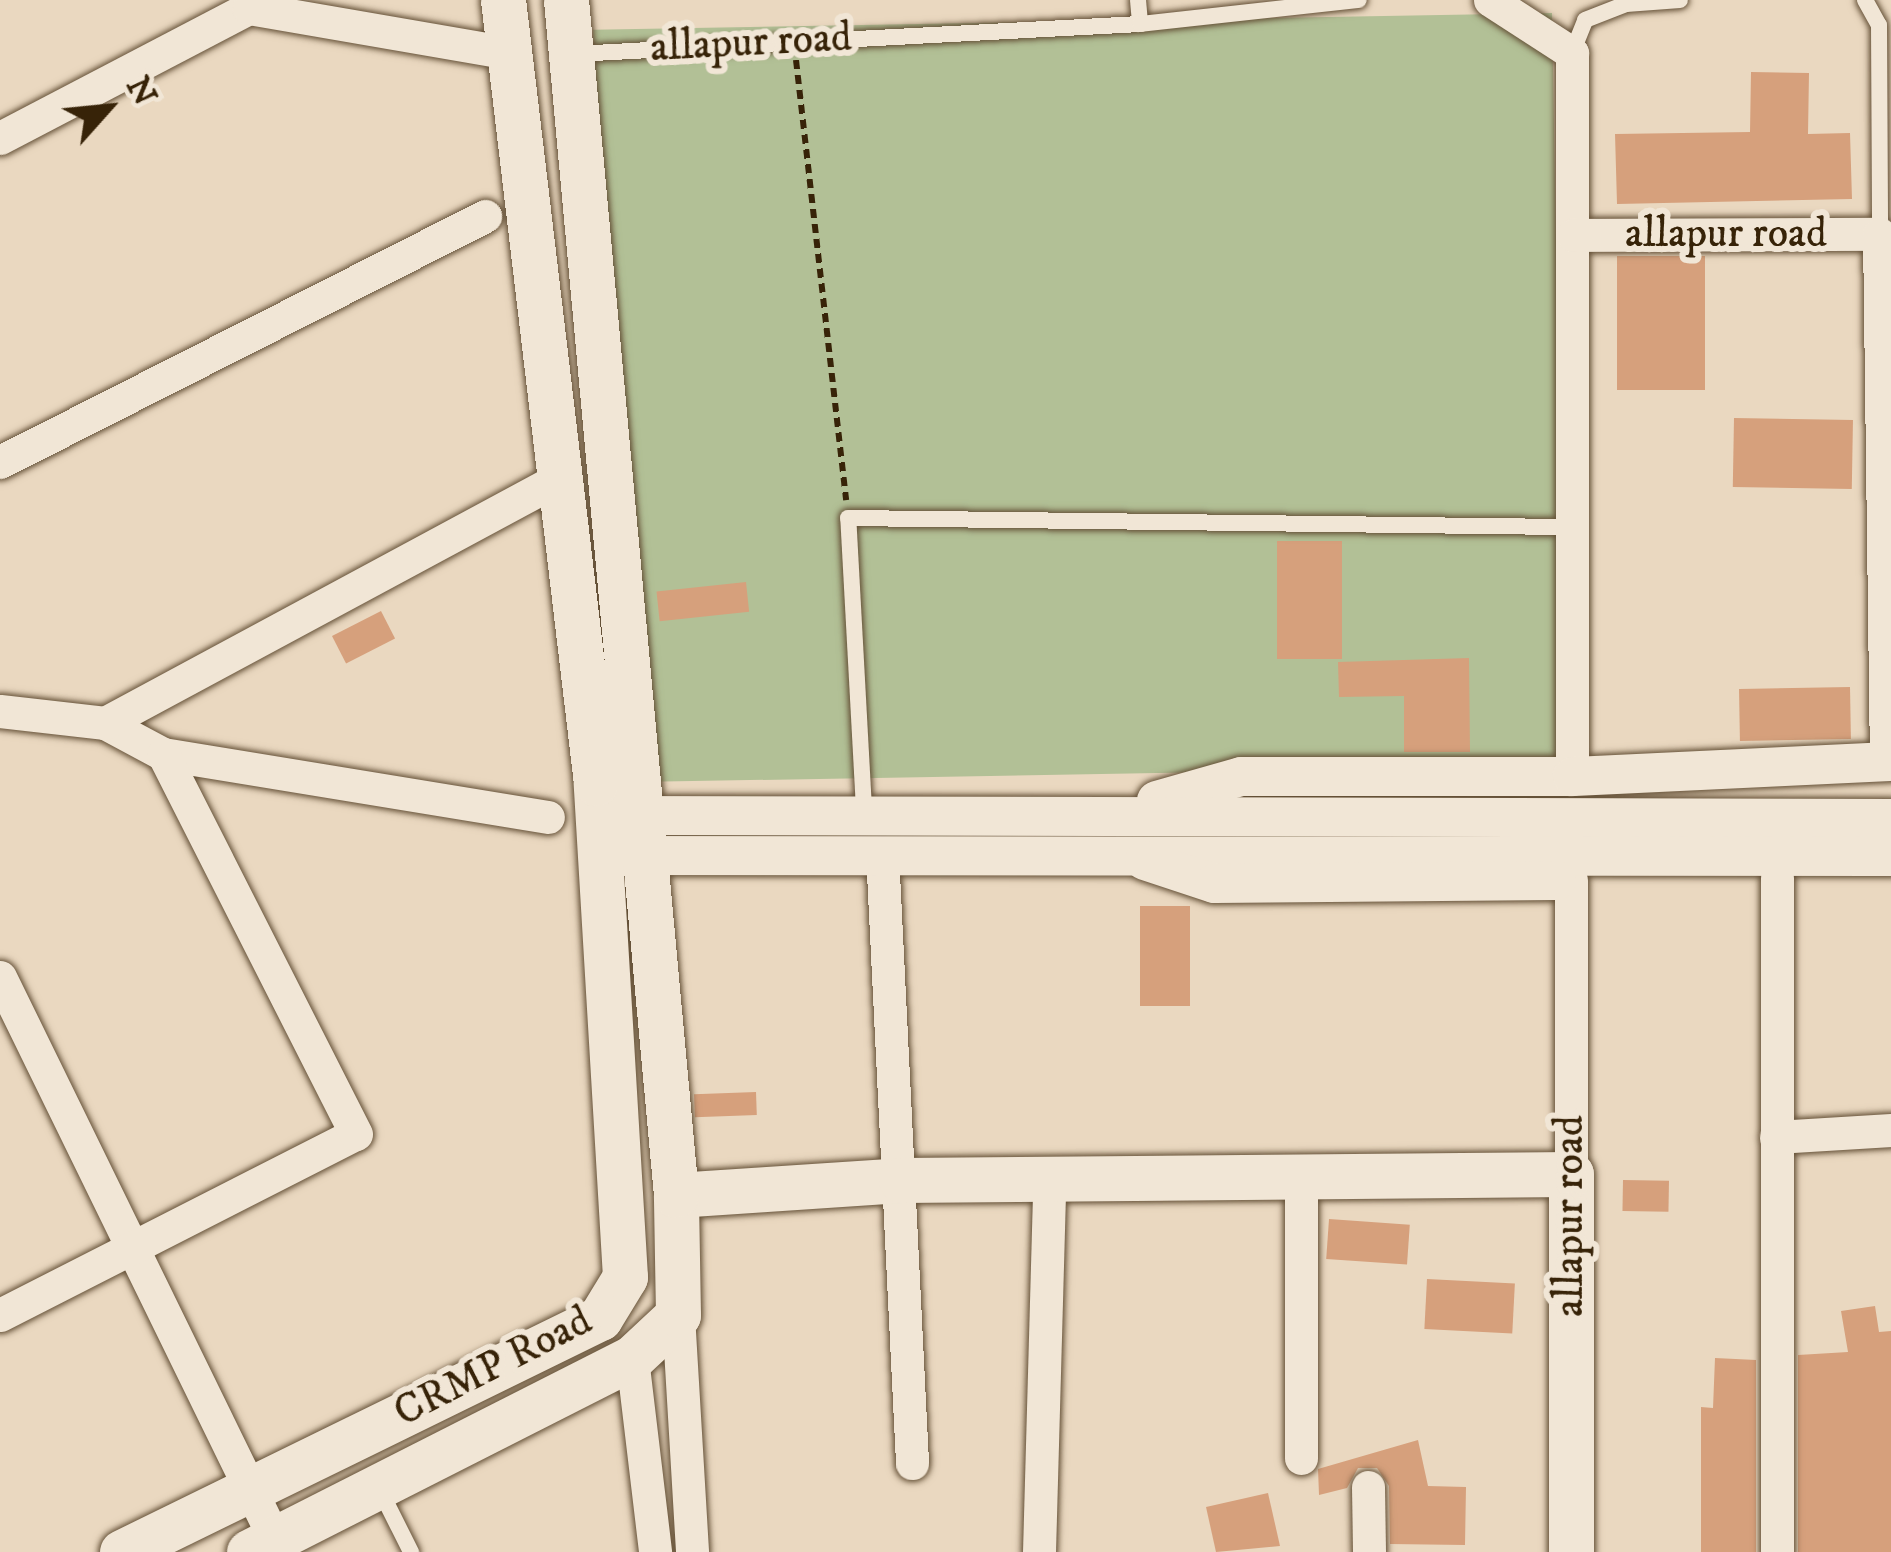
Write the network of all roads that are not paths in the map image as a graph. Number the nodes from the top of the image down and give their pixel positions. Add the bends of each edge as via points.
1 (503, 0) edge
2 (566, 0) edge
3 (1138, 0) edge
4 (1359, 0) edge
5 (1490, 0) edge
6 (1680, 0) edge
7 (1865, 0) edge
8 (1140, 24) junction
9 (509, 53) junction
10 (1573, 53) junction
11 (574, 54) junction
12 (0, 138) edge
13 (485, 216) dead end
14 (1885, 234) edge
15 (1573, 235) junction
16 (0, 461) edge
17 (560, 478) junction
18 (1887, 512) edge
19 (1569, 527) junction
20 (0, 711) edge
21 (37, 721) junction
22 (105, 724) junction
23 (0, 739) edge
24 (163, 754) junction
25 (1888, 761) edge
26 (1572, 776) junction
27 (864, 809) junction
28 (1891, 818) edge
29 (1112, 831) junction
30 (1162, 831) junction
31 (617, 835) junction
32 (882, 853) junction
33 (1891, 856) edge
34 (1891, 877) edge
35 (1777, 878) junction
36 (1571, 880) junction
37 (3, 990) edge
38 (1891, 1130) edge
39 (1776, 1137) junction
40 (1571, 1174) junction
41 (1300, 1179) junction
42 (901, 1180) junction
43 (1049, 1184) junction
44 (676, 1195) junction
45 (133, 1246) junction
46 (0, 1315) edge
47 (678, 1315) junction
48 (632, 1358) junction
49 (1301, 1458) dead end
50 (912, 1463) dead end
51 (378, 1486) junction
52 (249, 1487) junction
53 (1368, 1487) dead end
54 (268, 1548) edge
55 (122, 1552) edge
56 (411, 1552) edge
57 (655, 1552) edge
58 (692, 1552) edge
59 (1039, 1552) edge
60 (1369, 1552) edge
61 (1571, 1552) edge
62 (1777, 1552) edge

1 - 9 main road
2 - 11 main road
3 - 8 lane
4 - 8 lane, allapur road
5 - 10 street
6 - 10 lane via 1626,4 1586,20
7 - 14 lane, allapur road via 1879,25
8 - 11 lane, allapur road
9 - 12 street via 249,8
9 - 17 main road
10 - 15 street, allapur road
11 - 31 main road
13 - 16 street
14 - 15 street, allapur road
14 - 18 street, allapur road
15 - 19 street, allapur road
17 - 22 street
17 - 31 main road
18 - 25 street, allapur road
19 - 26 street, allapur road
19 - 27 lane via 848,518
20 - 21 street
21 - 22 street
21 - 23 street
22 - 24 street
24 - 31 street
24 - 45 street via 356,1134
25 - 26 street
26 - 29 street via 1241,776
27 - 29 street
27 - 31 street
28 - 30 street
29 - 30 street
29 - 32 street
29 - 36 street via 1214,883
30 - 33 street
31 - 32 street
31 - 44 main road
31 - 52 main road, CRMP Road via 630,1253 620,1293 600,1318
32 - 42 street
34 - 35 street
35 - 36 street
35 - 39 street
36 - 40 street, allapur road
37 - 45 street
38 - 39 street
39 - 62 street
40 - 41 main road
40 - 61 main road, allapur road
41 - 43 main road
41 - 49 street
42 - 43 main road
42 - 44 main road
42 - 50 street
43 - 59 street
44 - 47 main road
45 - 46 street
45 - 52 street
47 - 48 main road, CRMP Road
47 - 58 street
48 - 51 main road, CRMP Road
48 - 57 street
51 - 54 main road, CRMP Road
51 - 56 lane
52 - 54 street
52 - 55 main road, CRMP Road
53 - 60 street

